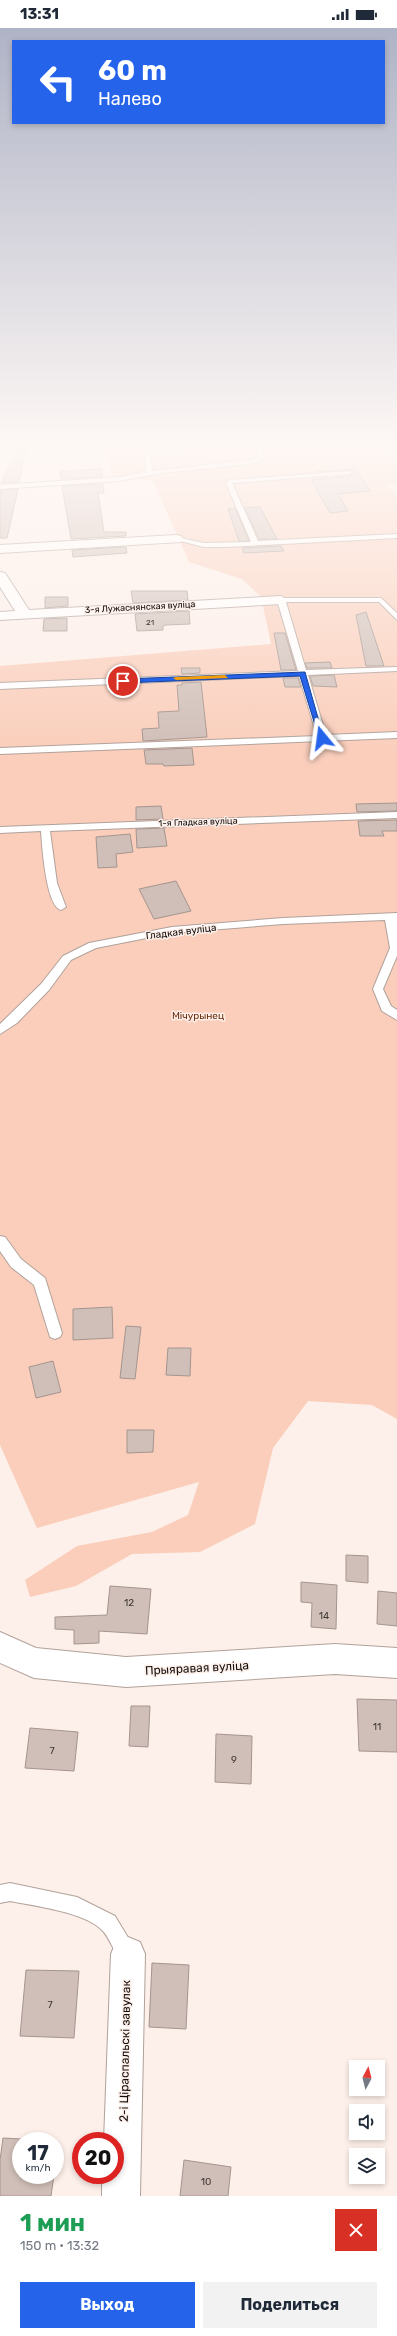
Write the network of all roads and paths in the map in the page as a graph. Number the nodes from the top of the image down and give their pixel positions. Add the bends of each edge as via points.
1 (32, 547) edge
2 (0, 549) edge
3 (0, 576) edge
4 (281, 600) junction
5 (24, 614) junction
6 (0, 616) edge
7 (397, 618) edge
8 (397, 669) edge
9 (303, 674) junction
10 (0, 686) edge
11 (397, 736) edge
12 (322, 738) junction
13 (0, 751) edge
14 (397, 815) edge
15 (45, 828) junction
16 (0, 830) edge
17 (61, 908) dead end
18 (394, 916) edge
19 (397, 1016) edge
20 (0, 1030) edge
21 (0, 1241) edge
22 (55, 1333) dead end
23 (0, 1647) edge
24 (397, 1663) edge
25 (0, 1894) edge
26 (128, 1954) joint
27 (122, 2196) edge

1 - 2 street
3 - 5 street
4 - 5 street, 3-я Лужаснянская вуліца
4 - 7 lane via 381,600
4 - 9 lane
5 - 6 street, 3-я Лужаснянская вуліца
8 - 9 lane
9 - 10 lane
9 - 12 lane
11 - 12 lane
12 - 13 lane
14 - 15 lane, 1-я Гладкая вуліца
15 - 16 lane, 1-я Гладкая вуліца
15 - 17 lane via 52,883
18 - 19 lane via 395,948 378,989 386,1008
18 - 20 lane, Гладкая вуліца via 172,930 92,945 67,958 45,987
21 - 22 lane via 16,1263 40,1282
23 - 24 street, Прыяравая вуліца via 34,1663 126,1672 335,1659
25 - 26 lane via 10,1892 77,1906 108,1923
26 - 27 street, 2-і Ціраспальскі завулак

